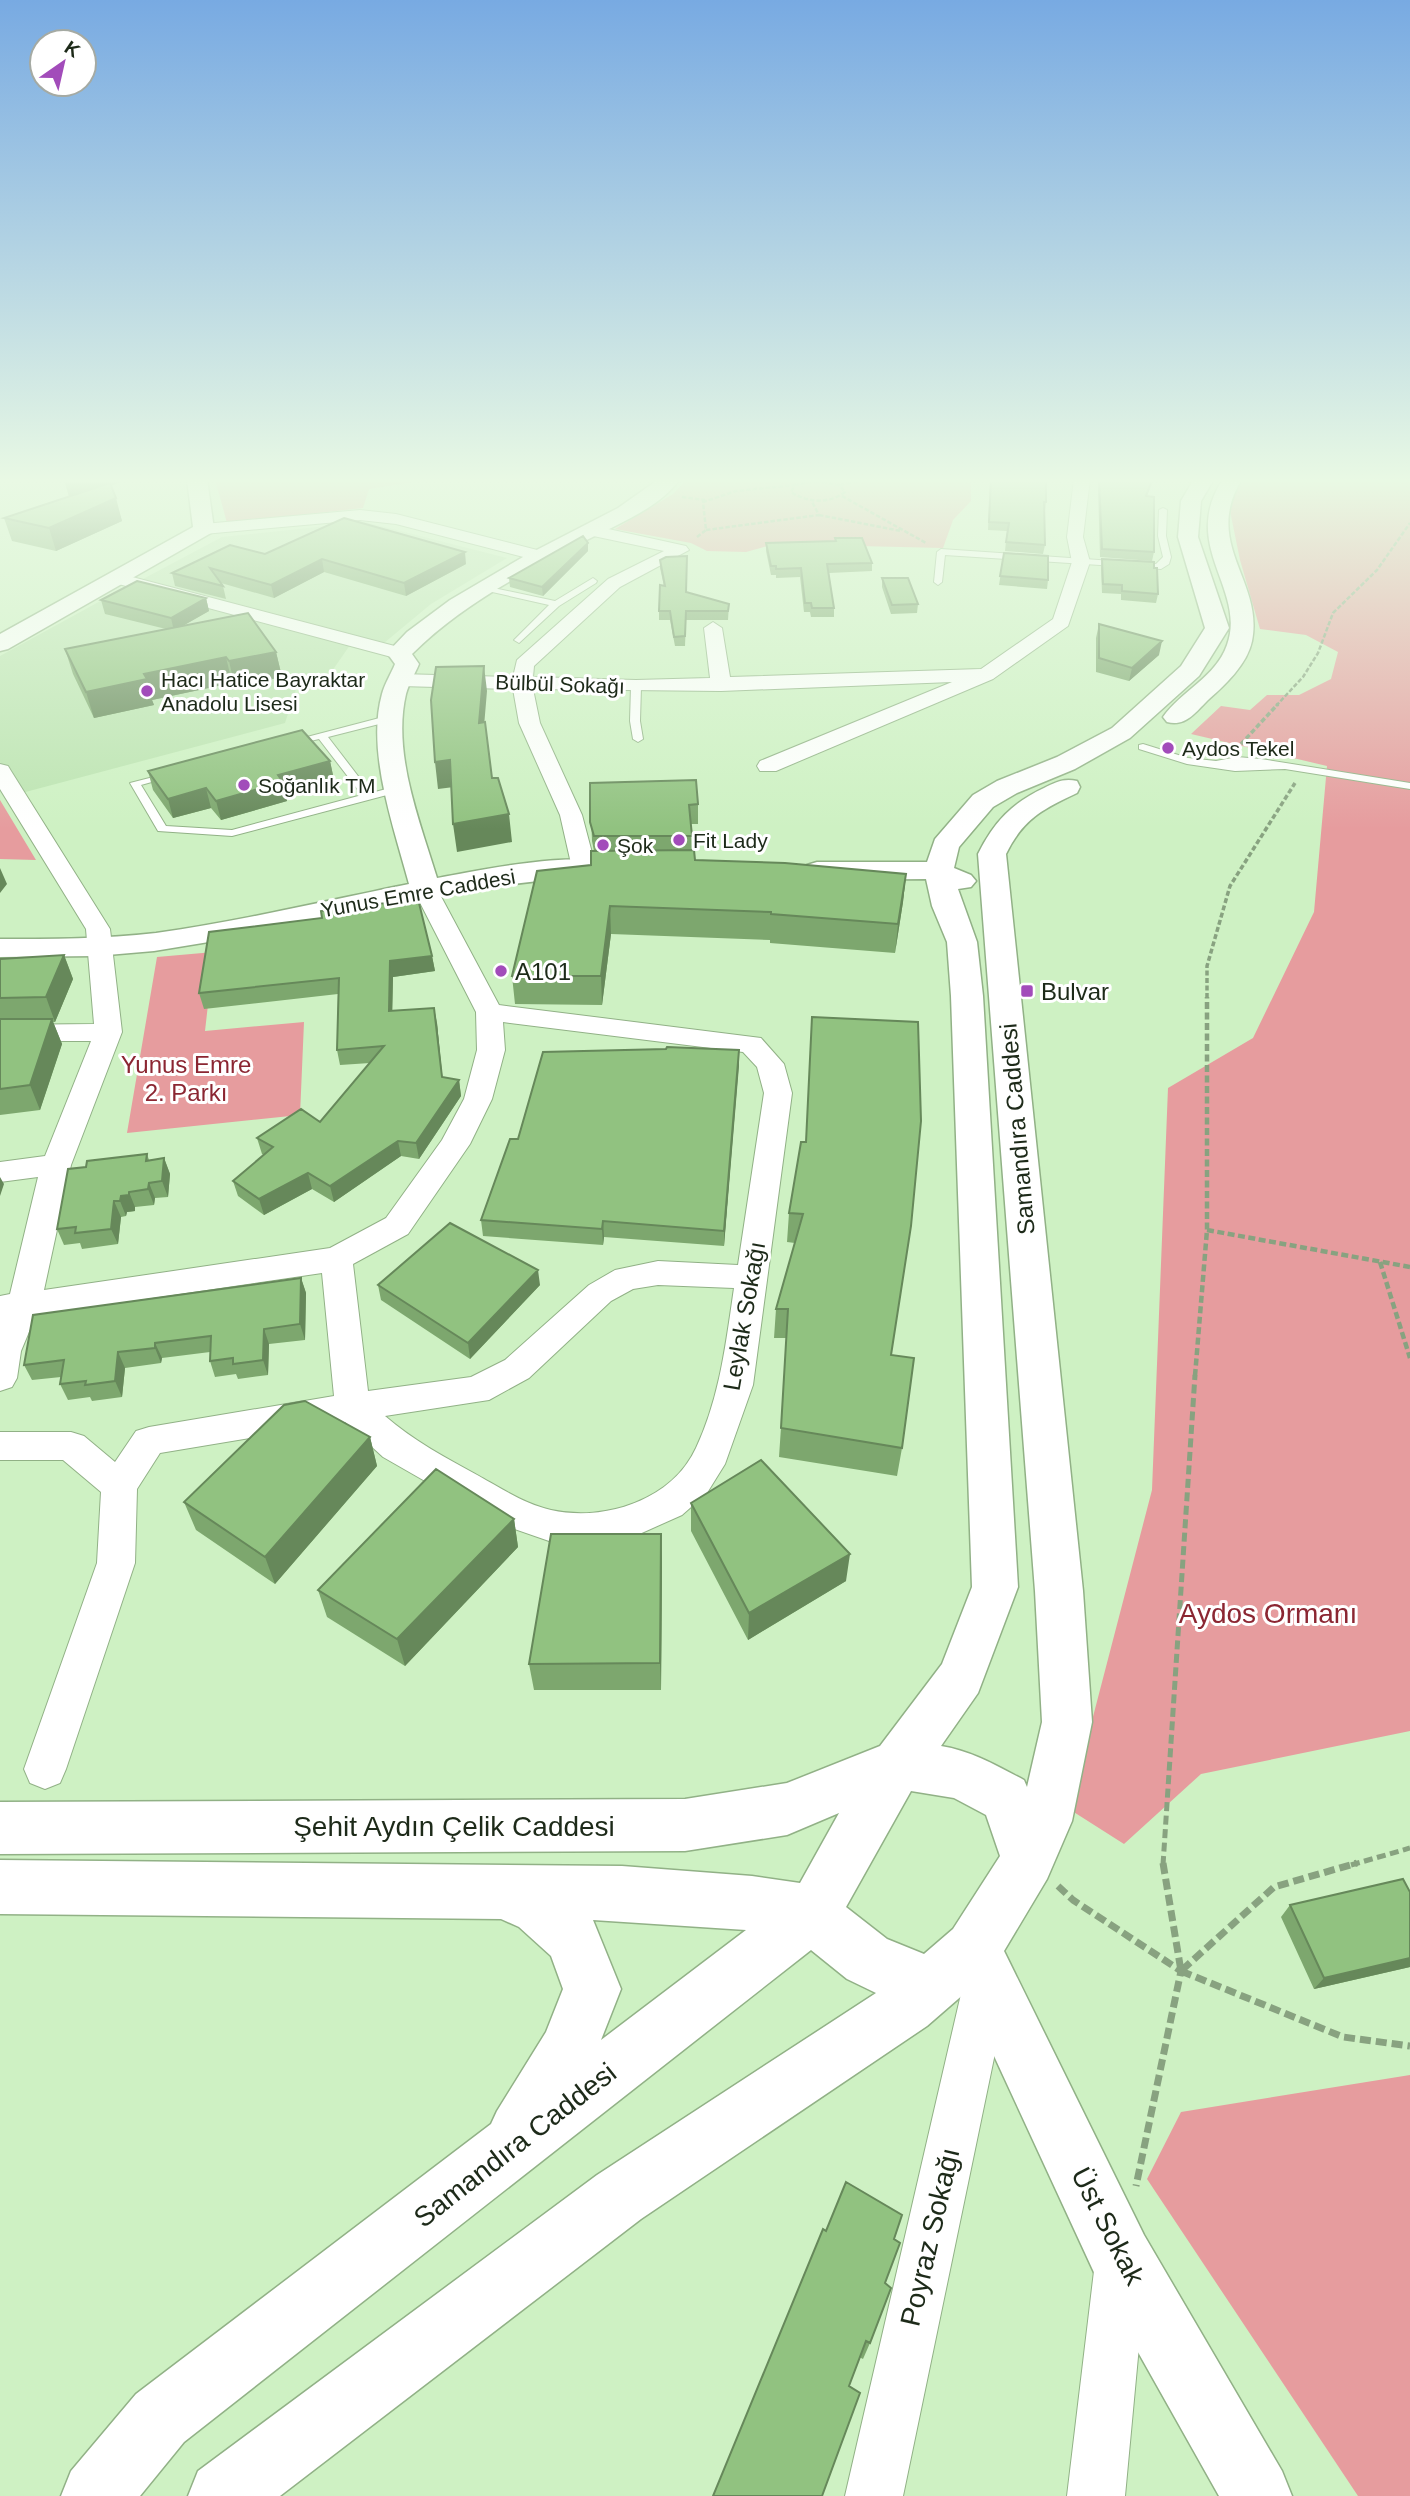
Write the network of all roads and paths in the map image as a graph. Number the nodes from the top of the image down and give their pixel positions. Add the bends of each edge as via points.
1 (86, 595) edge
2 (183, 595) edge
3 (475, 595) edge
4 (515, 595) edge
5 (570, 595) edge
6 (600, 595) edge
7 (1070, 595) edge
8 (1206, 595) edge
9 (1237, 595) edge
10 (1351, 595) edge
11 (556, 604) junction
12 (713, 628) edge
13 (519, 640) dead end
14 (0, 644) edge
15 (399, 653) junction
16 (986, 675) junction
17 (400, 680) junction
18 (520, 682) junction
19 (721, 685) junction
20 (636, 686) junction
21 (391, 718) junction
22 (321, 735) junction
23 (638, 739) dead end
24 (281, 746) edge
25 (1143, 747) junction
26 (1216, 764) junction
27 (768, 766) dead end
28 (1304, 770) junction
29 (0, 771) edge
30 (175, 773) edge
31 (1410, 786) edge
32 (398, 789) junction
33 (368, 796) junction
34 (992, 854) junction
35 (597, 867) joint
36 (791, 869) edge
37 (948, 878) junction
38 (425, 889) junction
39 (100, 946) junction
40 (0, 948) edge
41 (1003, 966) junction
42 (489, 1012) junction
43 (108, 1032) junction
44 (0, 1033) edge
45 (56, 1165) junction
46 (0, 1172) edge
47 (1207, 1230) junction
48 (337, 1259) junction
49 (1380, 1262) junction
50 (1410, 1267) edge
51 (750, 1277) junction
52 (12, 1306) edge
53 (1410, 1358) edge
54 (0, 1378) edge
55 (352, 1407) junction
56 (0, 1446) edge
57 (119, 1486) junction
58 (898, 1764) junction
59 (45, 1769) dead end
60 (0, 1828) edge
61 (1410, 1848) edge
62 (1028, 1860) junction
63 (0, 1886) edge
64 (496, 1891) junction
65 (814, 1913) junction
66 (964, 1970) junction
67 (1181, 1971) junction
68 (1410, 2046) edge
69 (504, 2154) junction
70 (1135, 2189) dead end
71 (1121, 2258) junction
72 (96, 2496) edge
73 (223, 2496) edge
74 (874, 2496) edge
75 (1096, 2496) edge
76 (1257, 2496) edge

1 - 14 main road
2 - 15 street
3 - 15 main road
4 - 11 lane
5 - 11 lane
6 - 18 street via 524,664
7 - 16 street via 1061,622
8 - 37 main road via 1216,628 1190,671 1121,733 984,801
9 - 25 main road via 1241,641 1218,679
10 - 26 path via 1333,613 1303,677 1238,747
11 - 13 lane
12 - 19 street
15 - 17 main road via 407,664
16 - 19 street, Bülbül Sokağı
16 - 27 street
17 - 18 street, Bülbül Sokağı
17 - 21 main road
18 - 20 street, Bülbül Sokağı
18 - 35 street via 533,735
19 - 20 street, Bülbül Sokağı
20 - 23 lane
21 - 22 lane
21 - 32 main road
22 - 24 lane
22 - 33 lane
25 - 26 lane via 1187,761
25 - 34 main road via 1022,809 1002,832
26 - 28 lane via 1237,760
28 - 31 lane
28 - 47 path via 1230,886 1207,966
29 - 39 street via 98,929
30 - 33 lane via 135,783 162,829 232,833
32 - 33 lane
32 - 38 main road
34 - 37 main road
34 - 41 main road, Samandıra Caddesi
35 - 38 main road, Yunus Emre Caddesi
36 - 37 main road
37 - 41 main road via 979,900
37 - 58 main road, Samandıra Caddesi via 967,996 995,1587 961,1677
38 - 39 main road, Yunus Emre Caddesi via 155,942
38 - 42 street
39 - 40 main road, Yunus Emre Caddesi
39 - 43 street
41 - 62 main road, Samandıra Caddesi via 1067,1722 1046,1821
42 - 48 street via 491,1050 478,1099 455,1144 397,1226
42 - 51 street, Leylak Sokağı via 751,1044 770,1064 778,1093
43 - 44 street
43 - 45 street
45 - 46 street
45 - 52 street
47 - 49 path
47 - 67 path via 1163,1864
48 - 52 street
48 - 55 street
49 - 50 path
49 - 53 path
51 - 55 street via 658,1273 626,1278 600,1293 517,1369 495,1382 458,1394
51 - 55 street, Leylak Sokağı via 736,1385 712,1454 694,1482 669,1504 635,1520 595,1529 552,1526 513,1513 396,1447
52 - 54 street
55 - 57 street via 149,1441
56 - 57 street via 72,1446
57 - 59 street via 116,1563
58 - 60 main road, Şehit Aydın Çelik Caddesi via 787,1809 685,1825
58 - 62 main road via 961,1773 1006,1797
58 - 65 main road, Samandıra Caddesi
61 - 67 path via 1275,1886
62 - 66 main road, Samandıra Caddesi
62 - 67 path via 1073,1900
63 - 64 main road
64 - 65 main road via 635,1894
64 - 69 main road via 538,1907 572,1937 592,1989 568,2050
65 - 66 main road via 831,1934 903,1978
65 - 69 main road, Samandıra Caddesi
66 - 71 main road, Üst Sokak
66 - 73 main road, Samandıra Caddesi via 618,2197
66 - 74 street, Poyraz Sokağı
67 - 68 path via 1343,2037
67 - 70 path
69 - 72 main road, Samandıra Caddesi via 160,2418
71 - 75 street
71 - 76 main road, Üst Sokak

